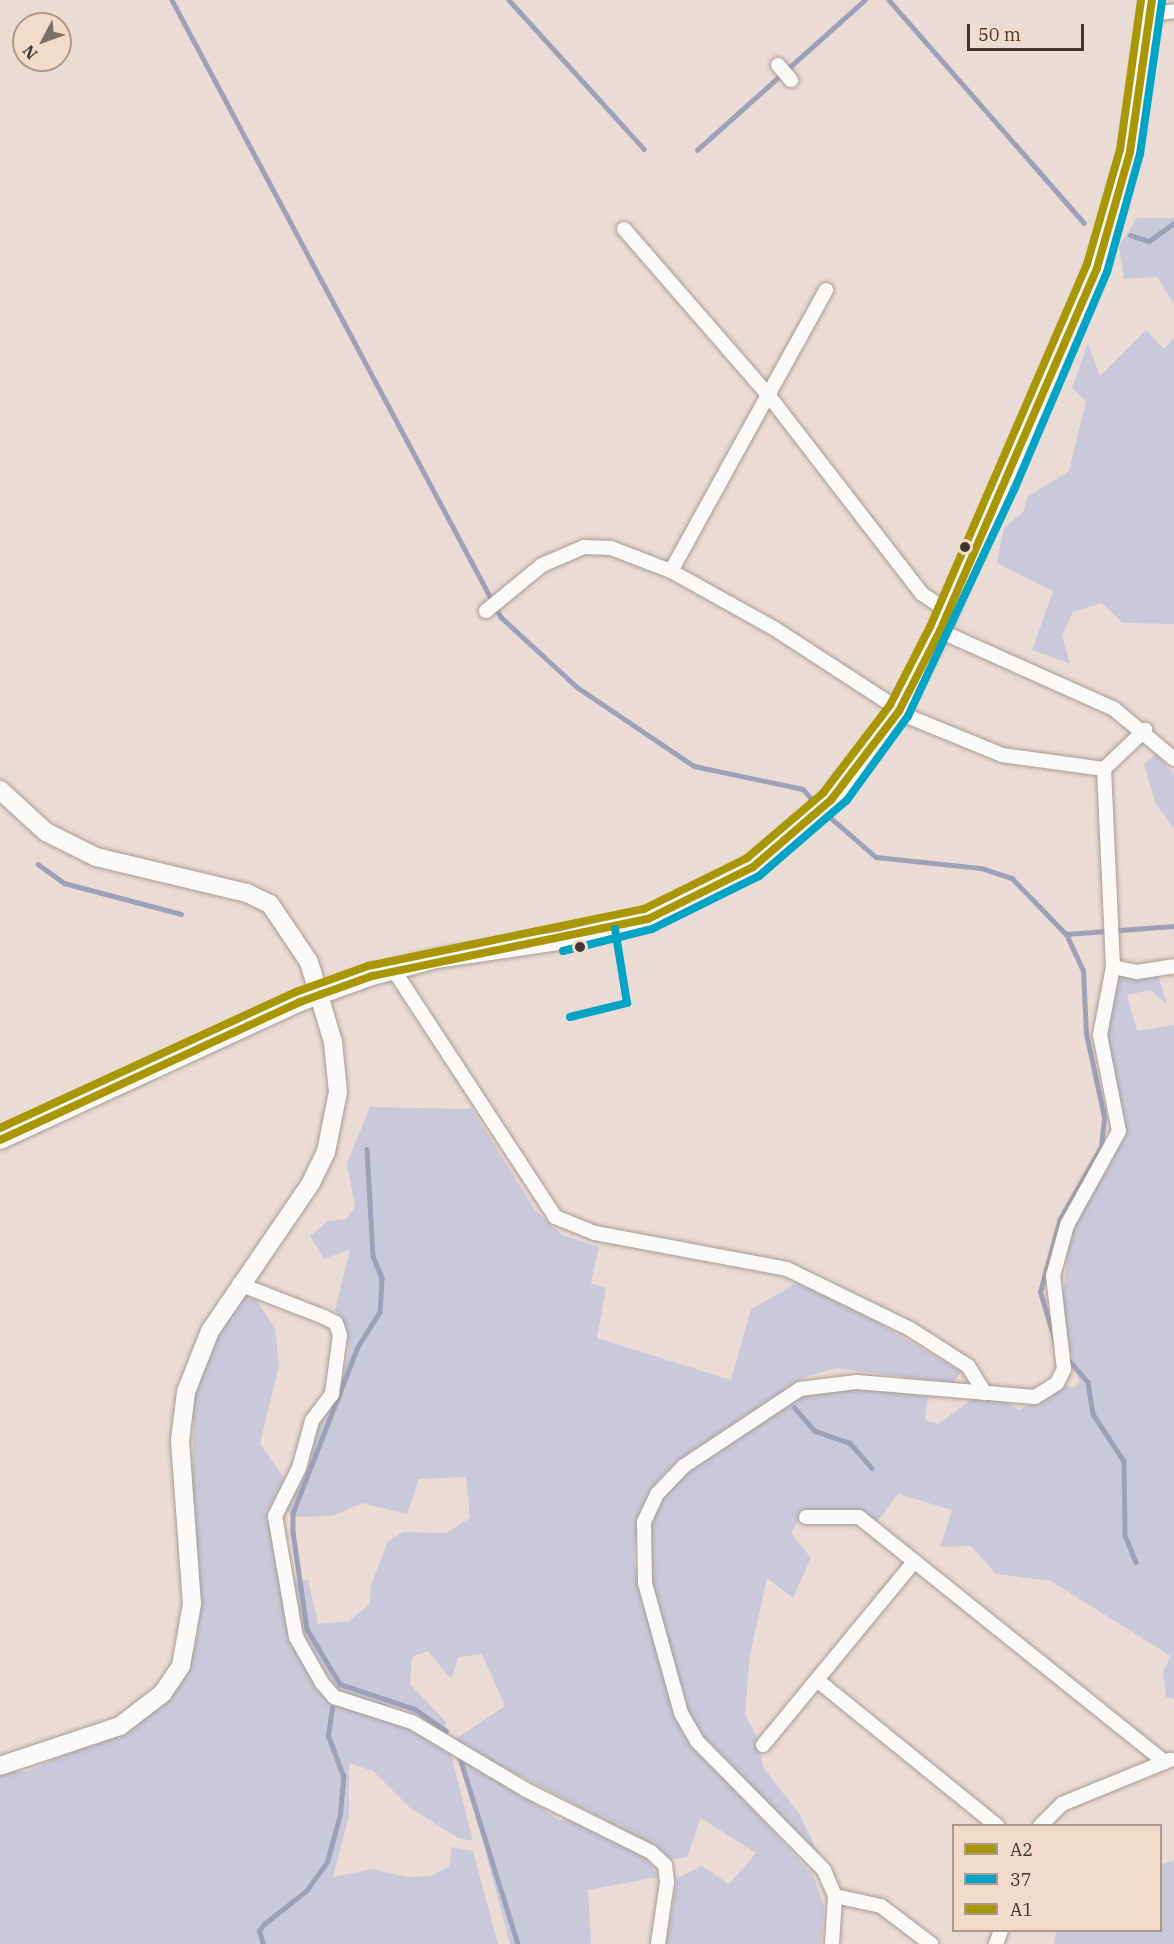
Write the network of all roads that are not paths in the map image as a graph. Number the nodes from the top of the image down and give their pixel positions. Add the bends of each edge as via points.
1 (1151, 7) edge
2 (1174, 11) edge
3 (778, 66) dead end
4 (791, 80) dead end
5 (624, 229) dead end
6 (826, 290) dead end
7 (769, 396) junction
8 (671, 571) junction
9 (493, 606) dead end
10 (948, 611) junction
11 (940, 631) junction
12 (899, 711) junction
13 (1145, 730) junction
14 (1172, 755) edge
15 (1104, 769) junction
16 (0, 790) edge
17 (1174, 966) edge
18 (1113, 967) junction
19 (393, 969) junction
20 (320, 994) junction
21 (0, 1140) edge
22 (239, 1284) junction
23 (985, 1394) junction
24 (806, 1517) dead end
25 (914, 1562) junction
26 (817, 1680) junction
27 (763, 1745) dead end
28 (1170, 1760) edge
29 (0, 1766) edge
30 (995, 1824) edge
31 (1042, 1824) edge
32 (835, 1896) junction
33 (658, 1944) edge
34 (832, 1944) edge
35 (931, 1944) edge

1 - 2 street
1 - 10 main road via 1130,152 1103,248
3 - 4 street
5 - 7 street
6 - 7 street
7 - 8 street
7 - 10 street via 922,594
8 - 9 street via 610,548 584,547 542,565
8 - 12 street via 775,629
10 - 11 main road
11 - 12 main road
11 - 13 street via 1068,686
12 - 15 street via 1002,755
12 - 19 main road via 831,800 729,882 648,919 583,936
13 - 14 street
13 - 15 street
15 - 18 street
16 - 20 main road via 46,832 96,857 247,893 270,904 305,953
17 - 18 street via 1137,972
18 - 23 street via 1100,1035 1119,1131 1067,1225 1053,1276 1052,1305 1063,1346 1064,1369 1047,1394
19 - 20 main road
19 - 23 street via 555,1217 595,1233 787,1269 910,1329 968,1366
20 - 21 main road
20 - 22 main road via 337,1070 329,1142 310,1183
22 - 29 main road via 210,1330 182,1415 192,1604 181,1666 163,1693 120,1726
22 - 33 street via 336,1323 342,1346 332,1394 312,1420 299,1468 275,1516 296,1637 322,1683 334,1697 412,1722 526,1790 651,1852 665,1865 667,1882
23 - 32 street via 857,1382 800,1389 684,1466 657,1494 644,1522 645,1583 681,1713 698,1741 824,1870
24 - 25 street via 860,1517
25 - 26 street
25 - 28 street
26 - 27 street
26 - 30 street
28 - 31 street via 1062,1804
32 - 34 street
32 - 35 street via 881,1906

